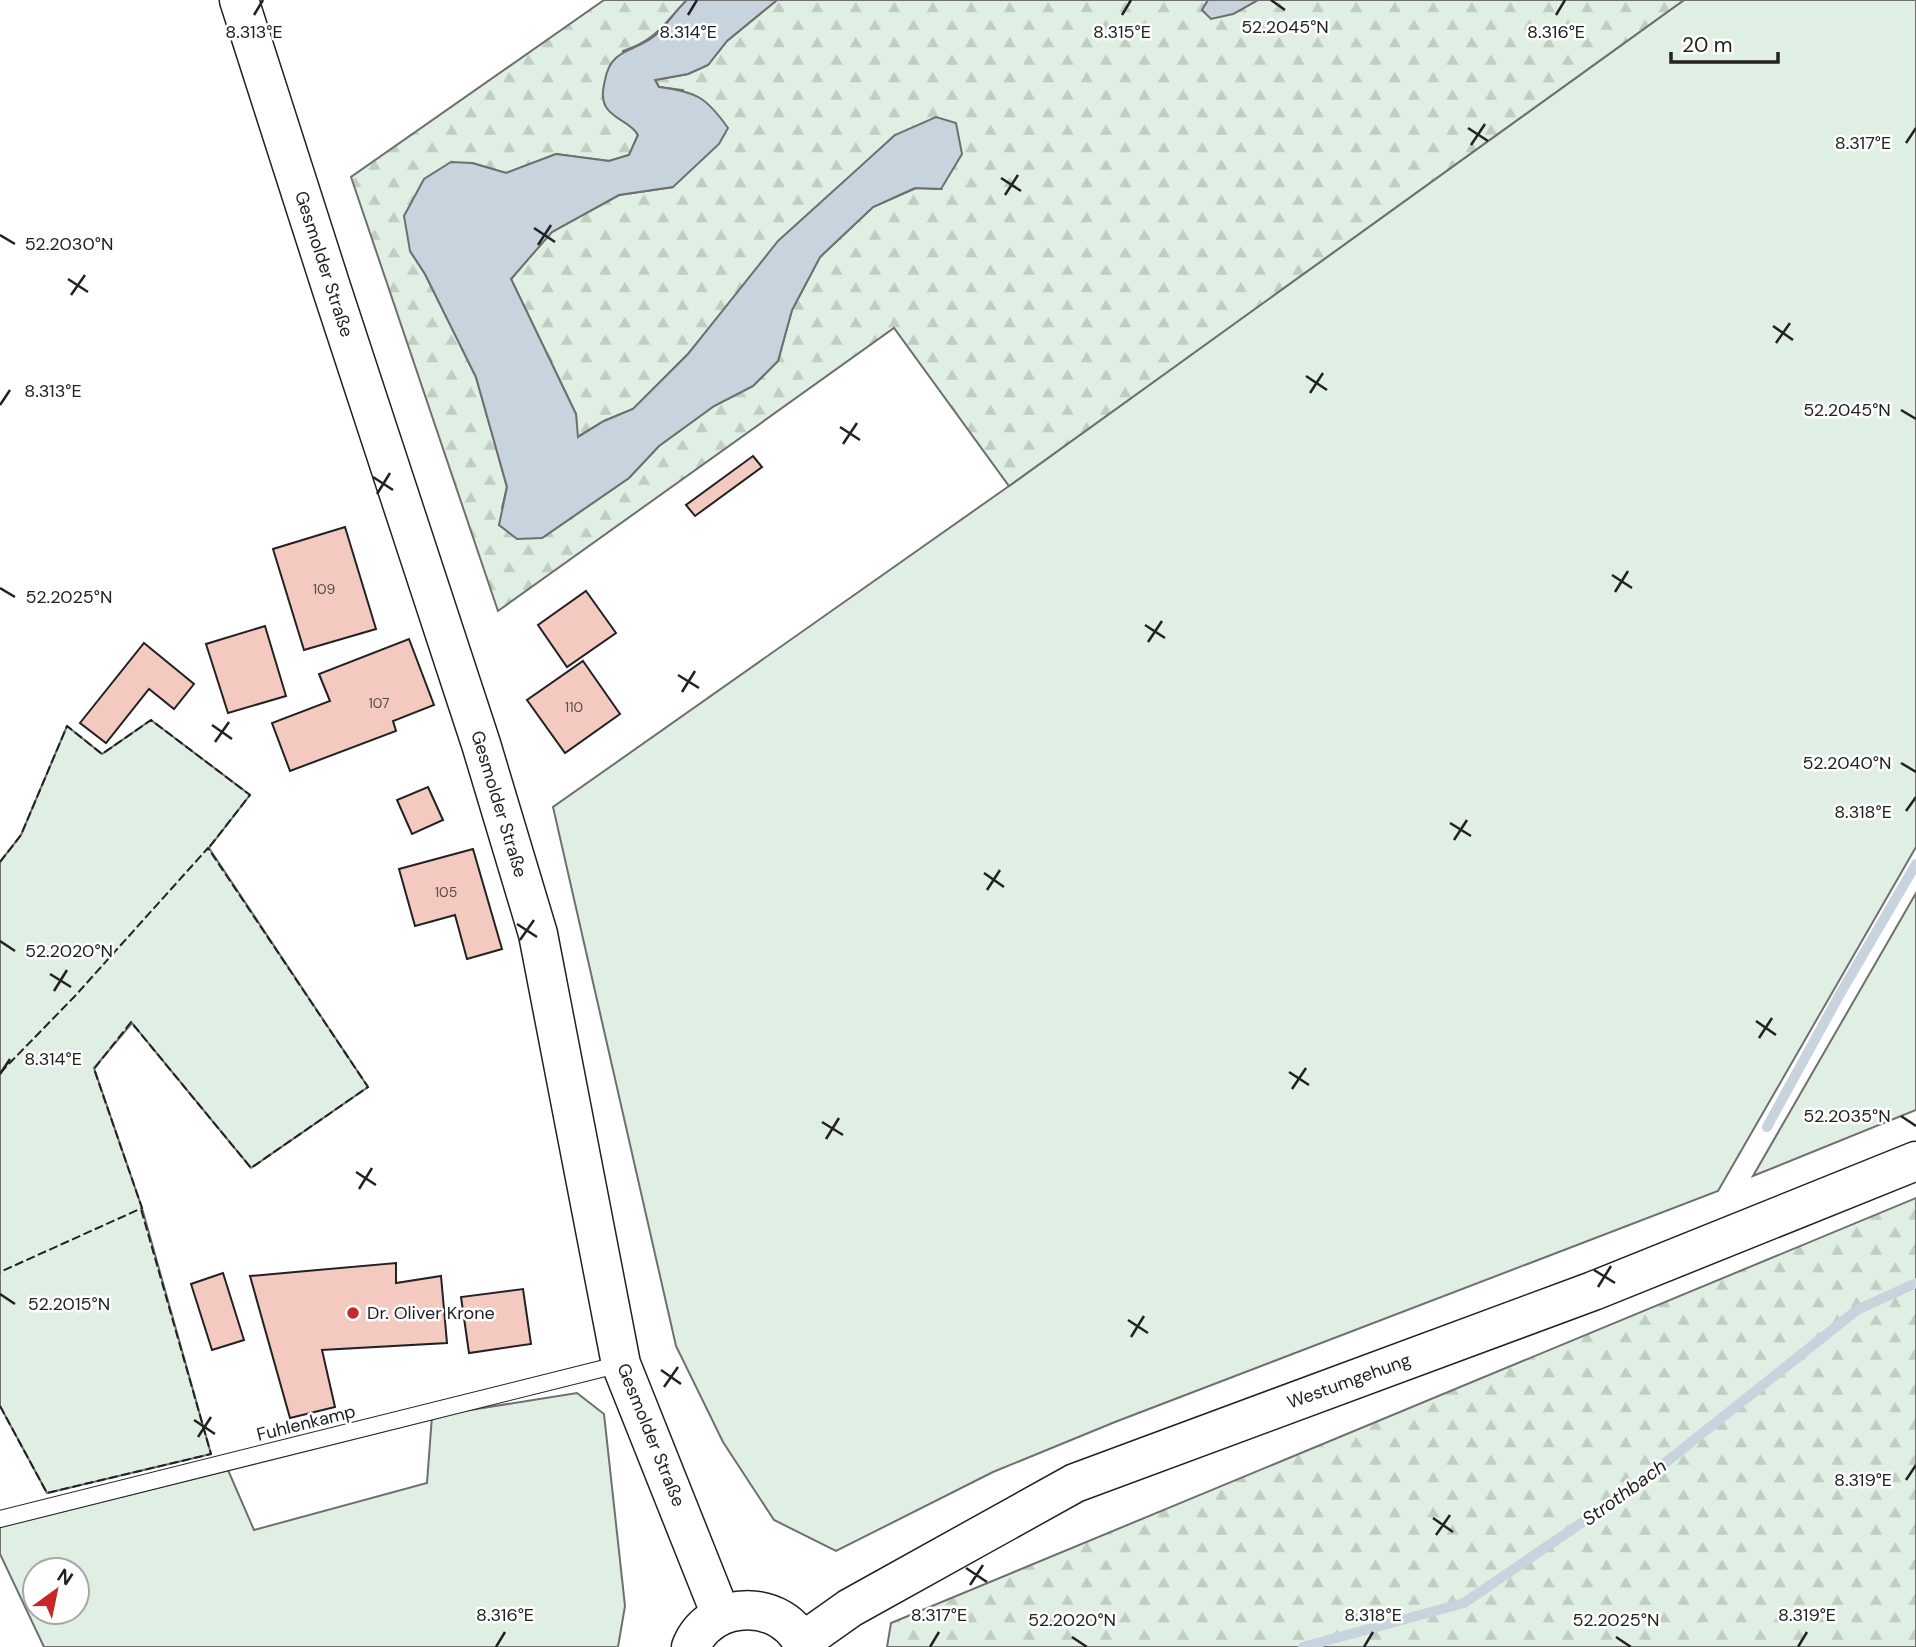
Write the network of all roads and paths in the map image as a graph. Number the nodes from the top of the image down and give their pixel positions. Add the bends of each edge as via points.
1 (239, 0) edge
2 (1916, 1161) edge
3 (621, 1364) junction
4 (0, 1519) edge
5 (721, 1615) junction
6 (803, 1645) edge
7 (691, 1647) edge

1 - 3 street, Gesmolder Straße via 481,744 538,934
2 - 6 street, Westumgehung via 1593,1291 1075,1483 850,1608
3 - 4 lane, Fuhlenkamp
3 - 5 street, Gesmolder Straße
5 - 6 street via 758,1610 776,1616
5 - 7 street via 706,1625

